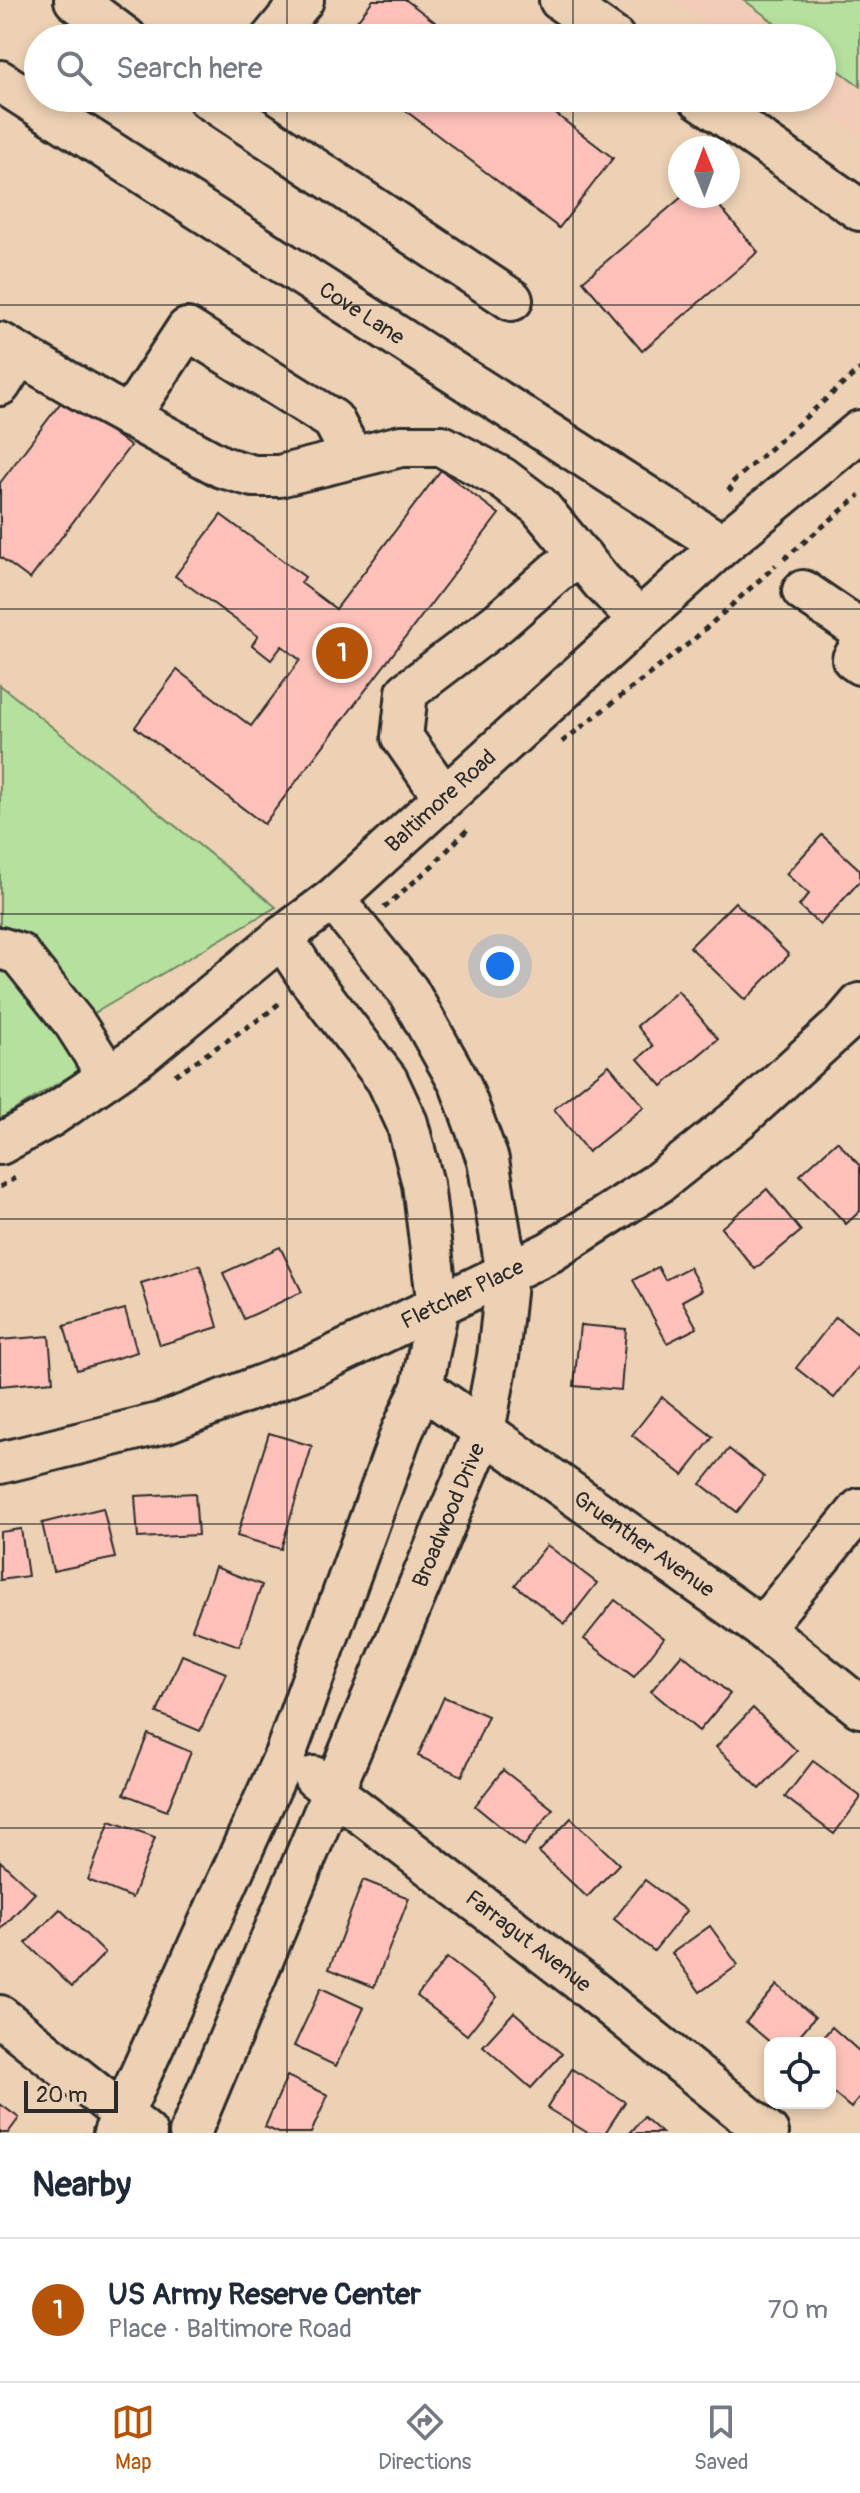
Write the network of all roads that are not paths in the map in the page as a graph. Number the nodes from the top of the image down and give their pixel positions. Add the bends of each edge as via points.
1 (75, 0) edge
2 (303, 0) edge
3 (560, 0) edge
4 (107, 24) edge
5 (283, 24) edge
6 (594, 24) edge
7 (0, 81) edge
8 (24, 96) edge
9 (48, 112) edge
10 (234, 112) edge
11 (719, 112) edge
12 (860, 210) edge
13 (512, 300) dead end
14 (6, 361) edge
15 (129, 417) junction
16 (860, 431) edge
17 (353, 458) junction
18 (722, 545) junction
19 (582, 557) junction
20 (803, 591) dead end
21 (640, 620) junction
22 (860, 630) edge
23 (860, 648) edge
24 (860, 664) edge
25 (444, 797) junction
26 (333, 899) junction
27 (282, 937) junction
28 (0, 948) edge
29 (854, 1024) edge
30 (108, 1076) junction
31 (0, 1144) edge
32 (507, 1274) junction
33 (438, 1307) junction
34 (422, 1387) junction
35 (484, 1431) junction
36 (0, 1463) edge
37 (860, 1509) edge
38 (762, 1628) junction
39 (860, 1707) edge
40 (285, 1755) junction
41 (332, 1791) junction
42 (0, 2016) edge
43 (128, 2127) edge
44 (190, 2133) edge
45 (768, 2133) edge

1 - 4 street
2 - 5 street
3 - 6 street
7 - 8 street, Cove Lane
9 - 18 street, Cove Lane
10 - 13 street
11 - 12 street
14 - 15 street
15 - 17 street via 222,467 253,476 279,476
15 - 17 street via 187,329 333,420
16 - 18 street, Baltimore Road
17 - 19 street via 401,446 442,446 502,478 539,506
18 - 21 street, Baltimore Road
19 - 21 street
19 - 25 street via 557,571 407,692 402,737
20 - 22 street
21 - 25 street, Baltimore Road
23 - 24 street via 853,659
25 - 26 street, Baltimore Road
26 - 27 street, Baltimore Road
26 - 32 street, Broadwood Drive via 408,991 460,1084 488,1160
27 - 30 street, Baltimore Road
27 - 33 street via 387,1080 407,1123 423,1184
28 - 30 street via 19,954
29 - 32 street, Fletcher Place via 658,1183
30 - 31 street, Baltimore Road
32 - 33 street, Fletcher Place
32 - 35 street, Broadwood Drive
33 - 34 street
33 - 36 street, Fletcher Place via 315,1365 166,1422
34 - 35 street, Gruenther Avenue
34 - 40 street
35 - 38 street, Gruenther Avenue
35 - 41 street, Broadwood Drive
37 - 38 street
38 - 39 street, Gruenther Avenue
40 - 41 street, Farragut Avenue
40 - 43 street
41 - 44 street, Broadwood Drive
41 - 45 street, Farragut Avenue
42 - 43 street

